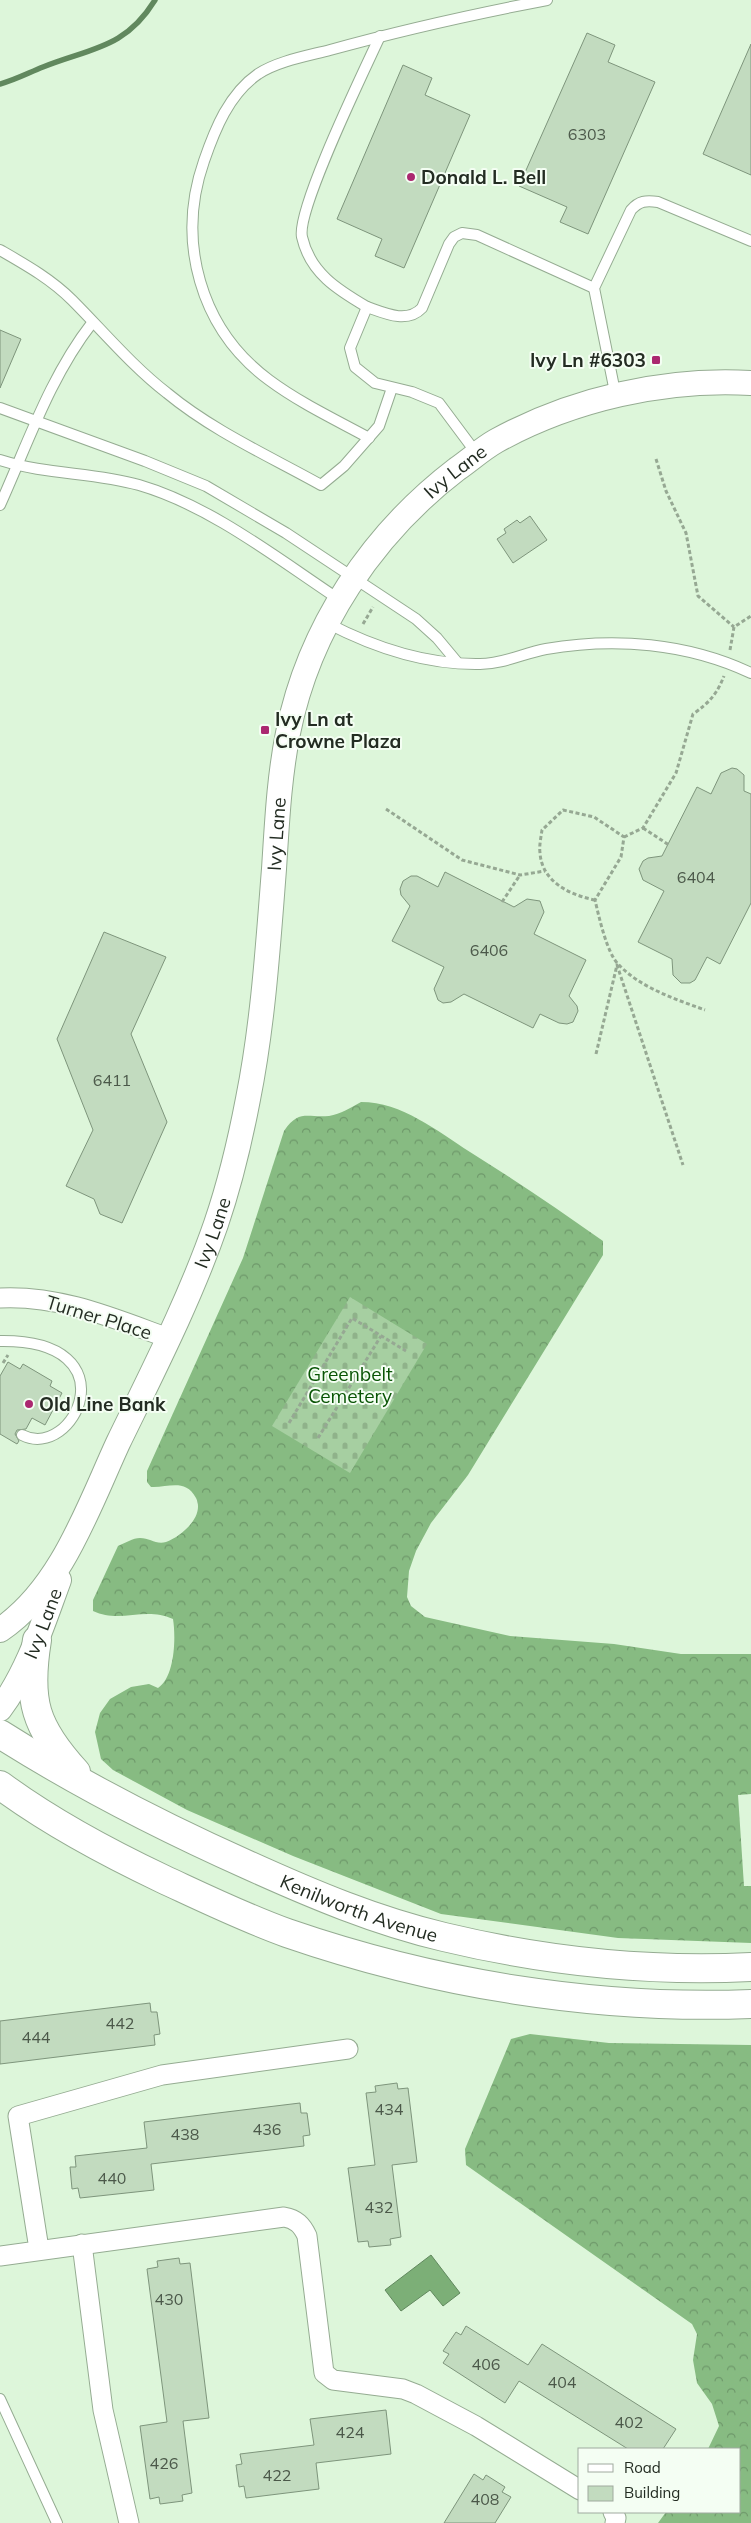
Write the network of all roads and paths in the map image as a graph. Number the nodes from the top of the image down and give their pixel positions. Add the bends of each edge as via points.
1 (547, 0) edge
2 (380, 36) junction
3 (751, 241) edge
4 (0, 250) edge
5 (594, 288) junction
6 (367, 307) junction
7 (92, 323) junction
8 (751, 383) edge
9 (392, 388) junction
10 (616, 397) junction
11 (0, 408) edge
12 (37, 422) junction
13 (369, 438) junction
14 (477, 454) junction
15 (656, 459) dead end
16 (0, 460) edge
17 (18, 466) junction
18 (0, 505) edge
19 (353, 578) junction
20 (340, 600) junction
21 (373, 606) dead end
22 (751, 616) edge
23 (327, 623) junction
24 (363, 624) dead end
25 (734, 627) junction
26 (457, 662) junction
27 (728, 664) junction
28 (751, 673) edge
29 (386, 809) dead end
30 (643, 828) junction
31 (624, 838) junction
32 (669, 845) dead end
33 (545, 871) junction
34 (520, 875) junction
35 (595, 900) junction
36 (502, 902) dead end
37 (618, 964) junction
38 (705, 1010) dead end
39 (596, 1054) dead end
40 (683, 1166) dead end
41 (0, 1298) edge
42 (381, 1336) junction
43 (168, 1338) junction
44 (0, 1341) edge
45 (406, 1351) dead end
46 (289, 1423) dead end
47 (22, 1435) dead end
48 (318, 1438) dead end
49 (76, 1534) junction
50 (0, 1630) edge
51 (37, 1640) junction
52 (0, 1709) edge
53 (0, 1734) edge
54 (0, 1786) edge
55 (91, 1788) junction
56 (751, 1967) edge
57 (751, 2004) edge
58 (348, 2049) dead end
59 (82, 2244) junction
60 (39, 2249) junction
61 (0, 2256) edge
62 (0, 2399) edge
63 (578, 2489) edge
64 (57, 2523) edge
65 (129, 2523) edge

1 - 2 lane
2 - 6 lane via 316,180 301,236 315,268 327,282
2 - 13 lane via 271,67 248,82 232,101 213,136 198,176 192,218 194,260 200,283 212,311 239,350 270,380
3 - 5 lane via 658,202 638,203 631,210
4 - 7 lane via 37,271 72,300
5 - 6 lane via 477,235 462,232 449,244 422,308 412,316 401,317
5 - 10 lane
6 - 9 lane via 350,348 353,361 367,378
7 - 12 lane via 72,350
7 - 13 lane via 166,393 193,412 321,485 344,466
8 - 10 street, Ivy Lane via 689,384
9 - 13 lane via 379,426
9 - 14 lane via 439,403
10 - 14 street, Ivy Lane via 566,409 494,442
11 - 12 lane
12 - 17 lane
12 - 19 lane via 206,486 286,533
14 - 19 street, Ivy Lane via 415,505
15 - 25 path via 666,491 686,533 698,596
16 - 17 lane
17 - 18 lane
17 - 20 lane via 122,481 158,492 189,505 258,544
19 - 20 street, Ivy Lane
19 - 26 lane via 416,619
20 - 23 street, Ivy Lane
21 - 24 path
22 - 25 path
23 - 26 lane via 395,653 417,659
23 - 43 street, Ivy Lane via 295,704 283,761 256,1059 237,1152 215,1226
25 - 27 path
26 - 27 lane via 496,663 536,651 583,643 650,644 689,651
27 - 28 lane
27 - 30 path via 716,694 693,714 676,772
29 - 34 path via 462,860
30 - 31 path
30 - 32 path
31 - 33 path via 594,817 563,810 542,830 540,854
31 - 35 path via 620,857
33 - 34 path
33 - 35 path via 557,885 574,896
34 - 36 path
35 - 37 path via 602,930
37 - 38 path via 646,986
37 - 39 path
37 - 40 path
41 - 43 street, Turner Place via 44,1299 72,1305
42 - 45 path
42 - 46 path via 352,1318
42 - 48 path
43 - 49 street, Ivy Lane
44 - 47 lane via 43,1345 68,1358 78,1373 79,1405 64,1429 52,1436 35,1439
49 - 50 street, Ivy Lane via 48,1582 28,1607
49 - 51 street, Ivy Lane
51 - 52 street, Ivy Lane
51 - 55 main road via 32,1665 36,1711 55,1748
53 - 55 main road, Kenilworth Avenue
54 - 57 main road, Kenilworth Avenue via 86,1839 218,1905 285,1932 376,1961 470,1982 554,1995 649,2003
55 - 56 main road, Kenilworth Avenue via 197,1842 302,1889 400,1925 444,1937 507,1951 599,1964 708,1969
58 - 60 street via 162,2075 18,2116
59 - 60 street
59 - 63 street via 222,2224 284,2217 293,2219 304,2228 307,2236 323,2366 328,2378 403,2389 416,2394 476,2426
59 - 65 street via 103,2410
60 - 61 street
62 - 64 lane

